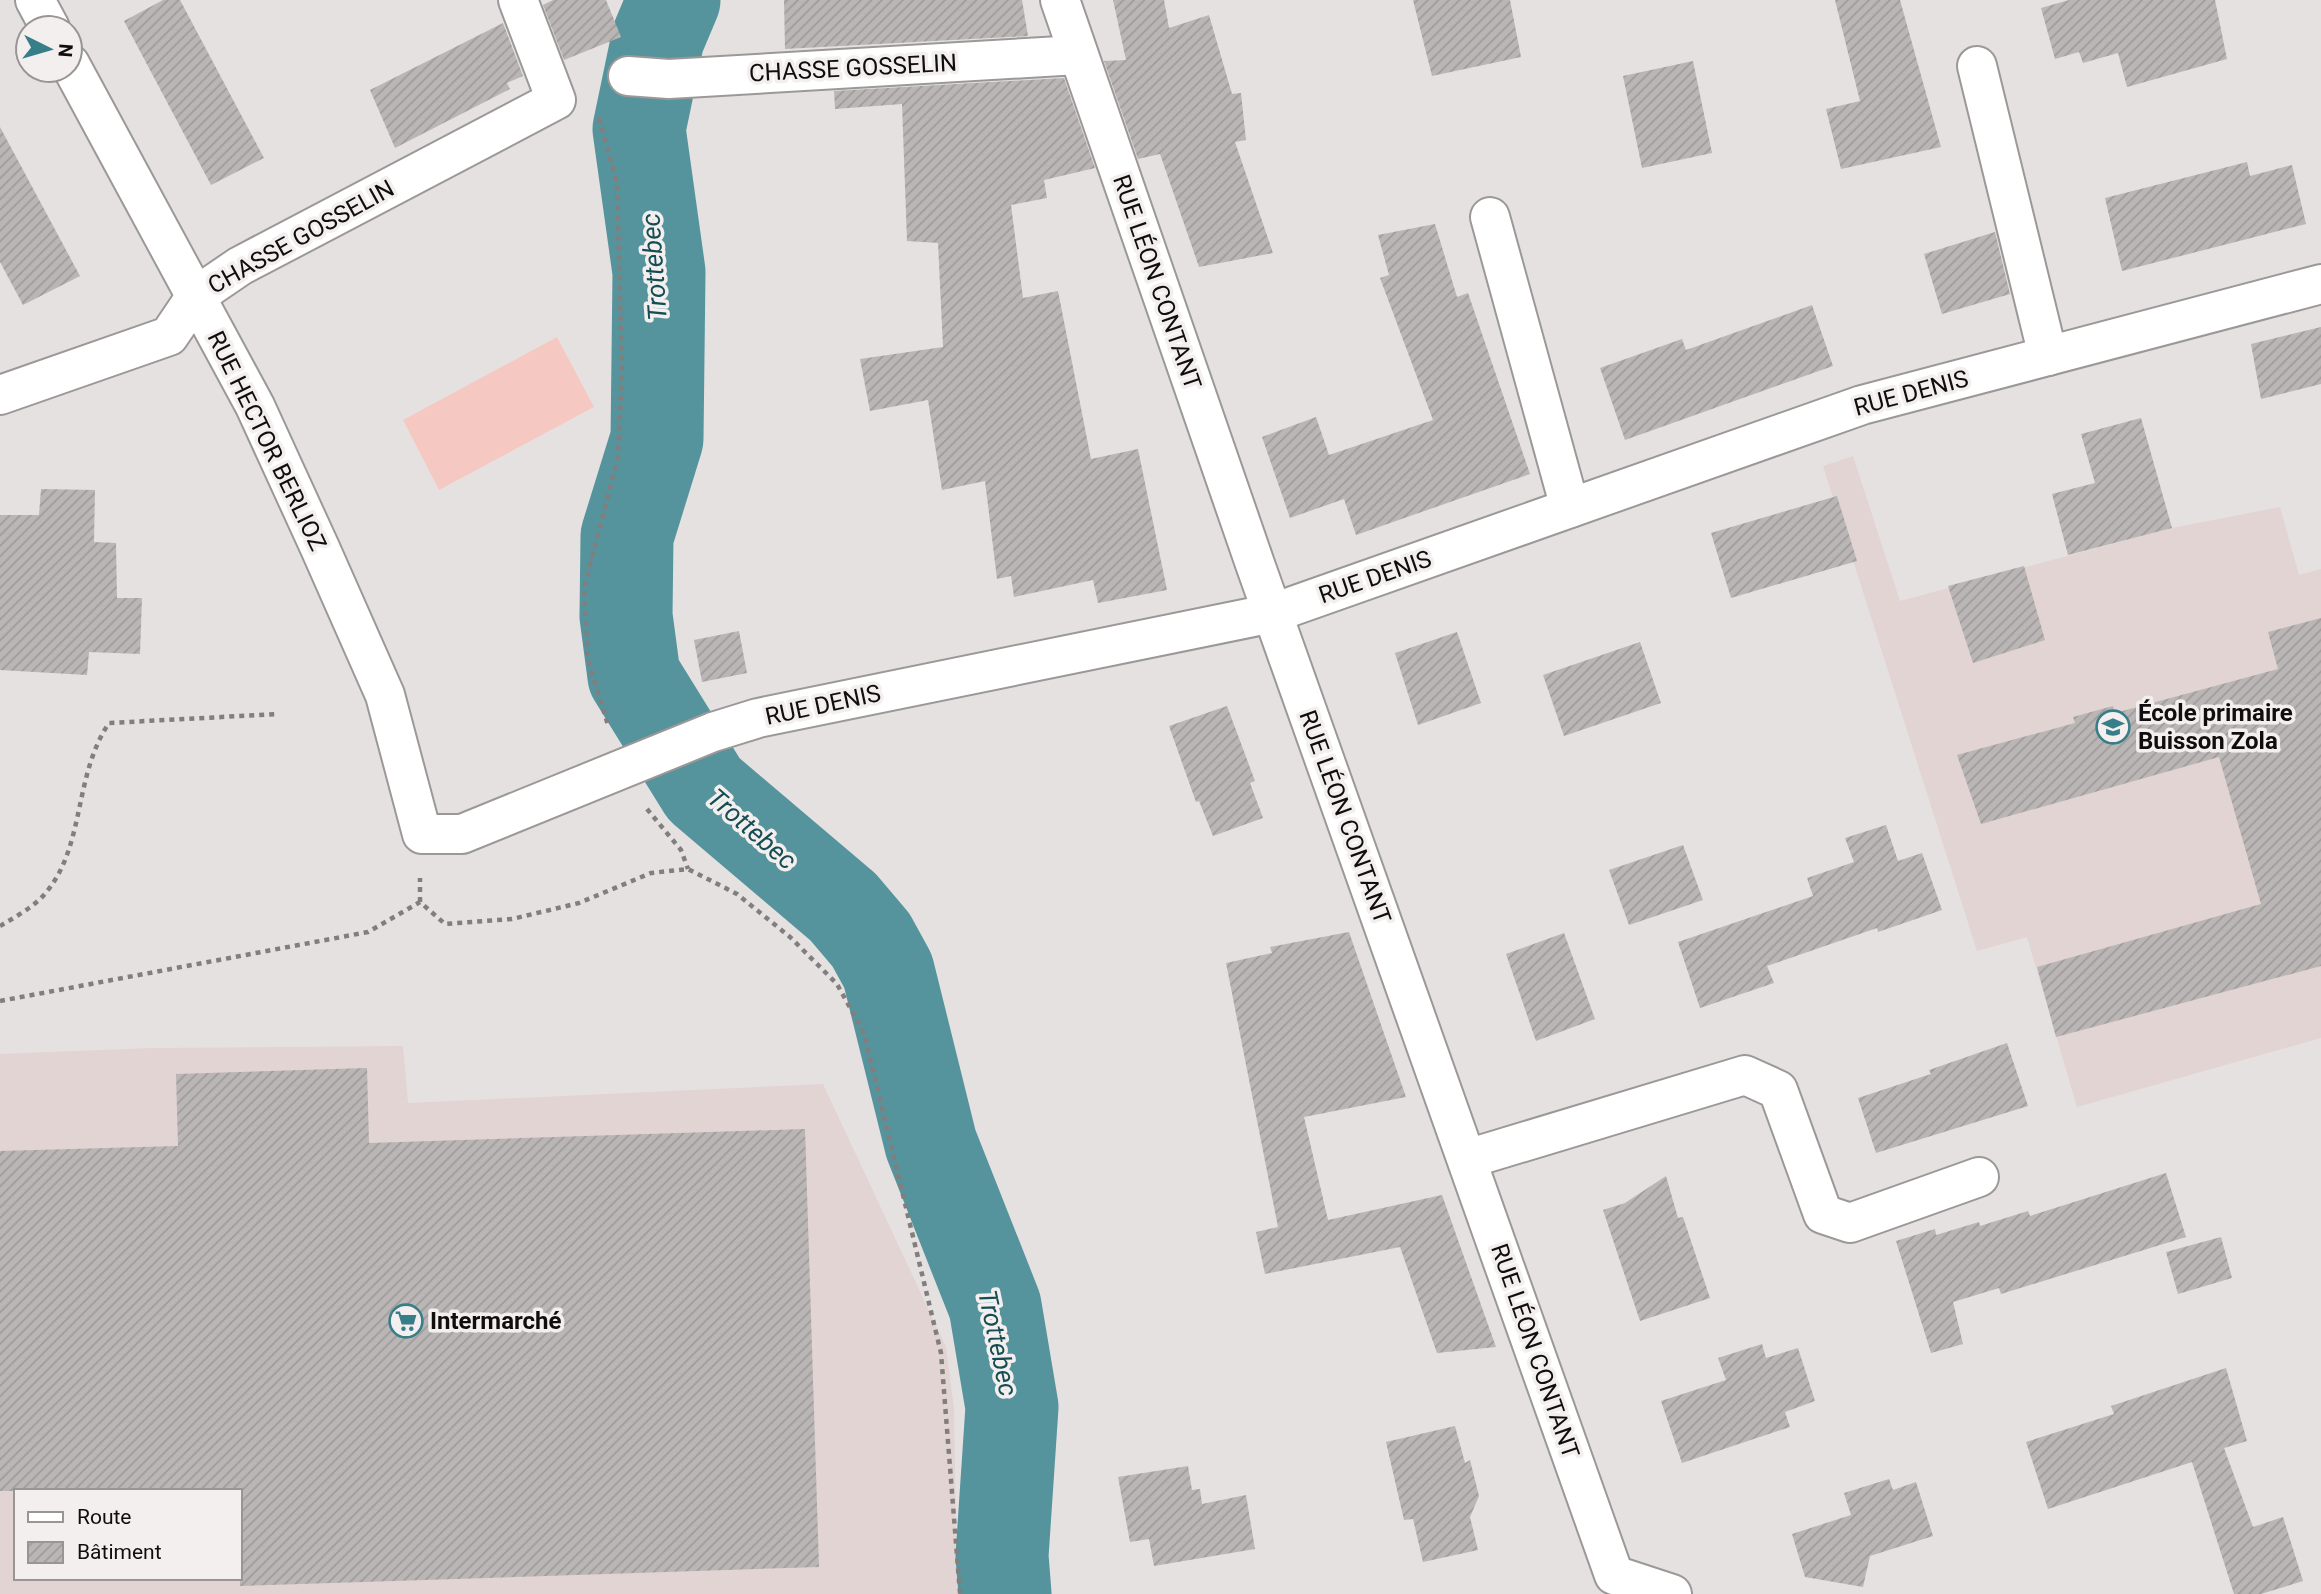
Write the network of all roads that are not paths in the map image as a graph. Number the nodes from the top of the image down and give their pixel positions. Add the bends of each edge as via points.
1 (518, 0) edge
2 (1060, 0) edge
3 (1078, 55) junction
4 (1977, 66) dead end
5 (628, 76) dead end
6 (81, 84) edge
7 (1490, 217) dead end
8 (2321, 284) edge
9 (196, 296) junction
10 (2048, 356) junction
11 (0, 395) edge
12 (1570, 508) junction
13 (1273, 613) junction
14 (422, 834) joint
15 (1467, 1159) junction
16 (1979, 1177) dead end
17 (1672, 1594) edge

1 - 9 street, CHASSE GOSSELIN via 556,100 240,265
2 - 3 street, RUE LÉON CONTANT
3 - 5 street, CHASSE GOSSELIN via 669,79
3 - 13 street, RUE LÉON CONTANT
4 - 10 street
6 - 9 street, RUE HECTOR BERLIOZ
7 - 12 street
8 - 10 street, RUE DENIS
9 - 11 street via 169,336
9 - 14 street, RUE HECTOR BERLIOZ via 255,406 364,645 385,695
10 - 12 street, RUE DENIS via 1861,405
12 - 13 street, RUE DENIS
13 - 14 street, RUE DENIS via 798,709 713,732 462,834
13 - 15 street, RUE LÉON CONTANT
15 - 16 street via 1745,1075 1778,1090 1823,1214 1850,1223
15 - 17 street, RUE LÉON CONTANT via 1614,1575

